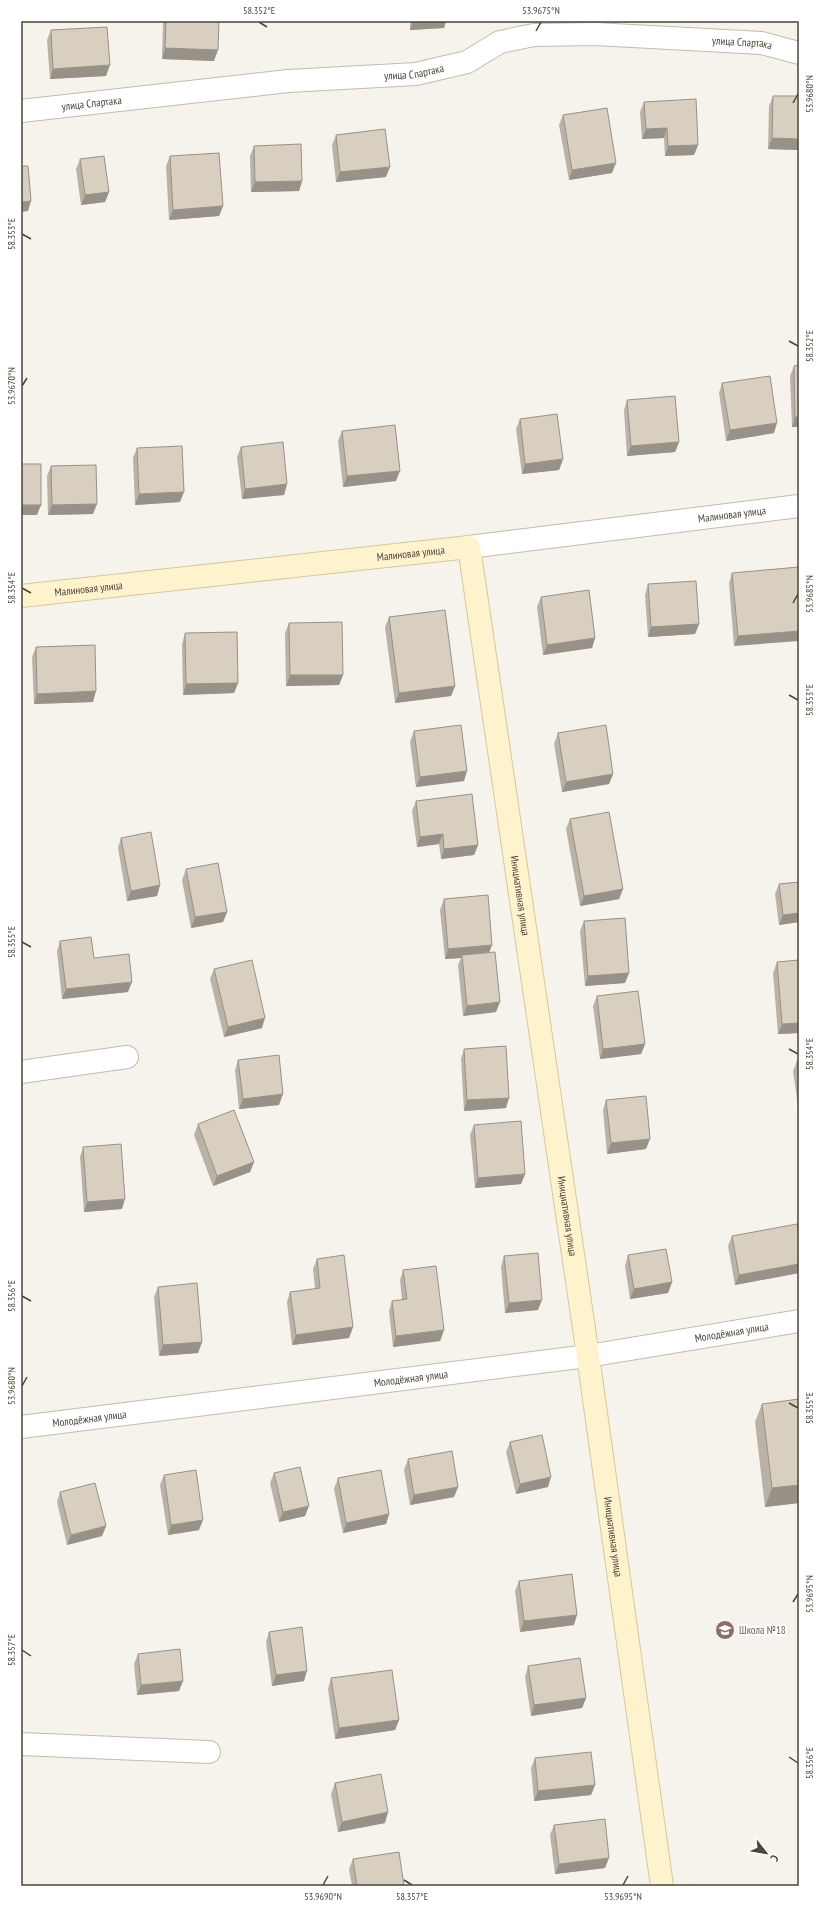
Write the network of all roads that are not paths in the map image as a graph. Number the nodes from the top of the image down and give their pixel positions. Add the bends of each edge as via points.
1 (799, 53) edge
2 (21, 111) edge
3 (799, 506) edge
4 (469, 546) junction
5 (21, 596) edge
6 (127, 1057) dead end
7 (21, 1072) edge
8 (799, 1321) edge
9 (588, 1356) junction
10 (21, 1427) edge
11 (21, 1744) edge
12 (209, 1752) dead end
13 (662, 1886) edge

1 - 2 street, улица Спартака via 762,43 595,34 534,35 500,42 467,62 416,74 288,81
3 - 4 street, Малиновая улица
4 - 5 street, Малиновая улица
4 - 9 street, Инициативная улица
6 - 7 street
8 - 9 street, Молодёжная улица
9 - 10 street, Молодёжная улица
9 - 13 street, Инициативная улица
11 - 12 street

